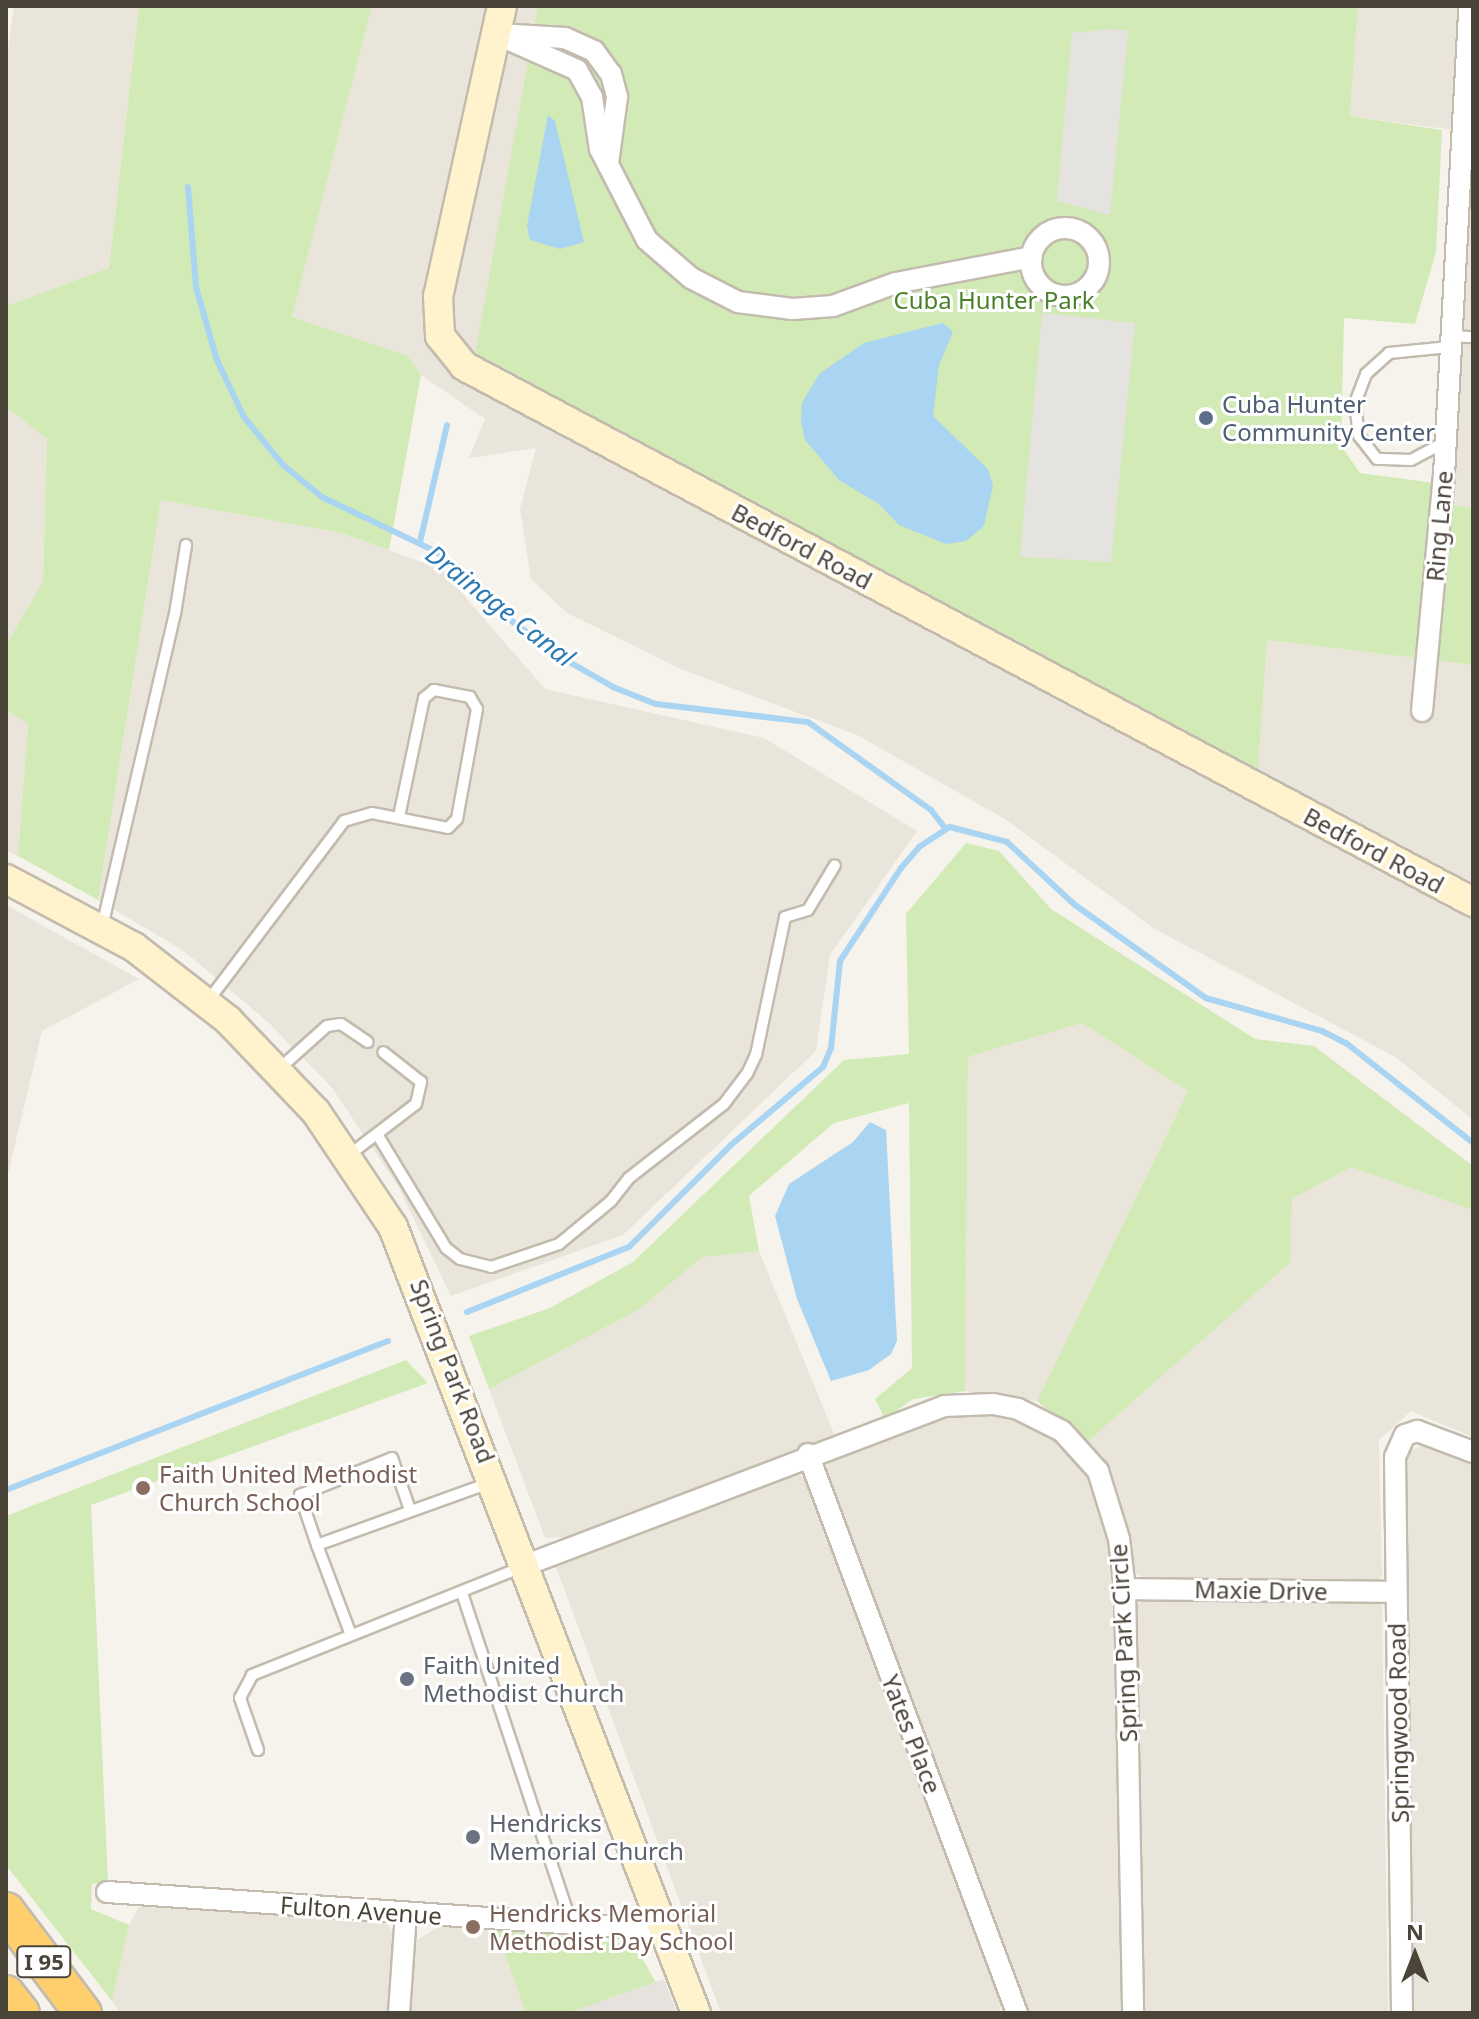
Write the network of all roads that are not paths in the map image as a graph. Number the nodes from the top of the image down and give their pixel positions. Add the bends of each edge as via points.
1 (502, 6) edge
2 (1469, 6) edge
3 (496, 34) junction
4 (1032, 257) dead end
5 (1473, 337) edge
6 (1449, 341) junction
7 (1445, 442) junction
8 (186, 545) dead end
9 (1422, 711) dead end
10 (399, 817) junction
11 (835, 865) dead end
12 (6, 879) edge
13 (1473, 902) edge
14 (102, 929) junction
15 (207, 1002) junction
16 (368, 1042) dead end
17 (383, 1052) dead end
18 (279, 1069) junction
19 (377, 1134) junction
20 (347, 1156) junction
21 (1473, 1452) edge
22 (808, 1454) junction
23 (495, 1481) junction
24 (410, 1510) junction
25 (317, 1545) junction
26 (526, 1565) junction
27 (1125, 1589) junction
28 (1396, 1592) junction
29 (462, 1593) junction
30 (351, 1635) junction
31 (258, 1750) dead end
32 (107, 1892) dead end
33 (6, 1911) edge
34 (406, 1913) junction
35 (572, 1925) junction
36 (664, 1930) junction
37 (6, 1994) edge
38 (21, 2013) edge
39 (83, 2013) edge
40 (399, 2013) edge
41 (696, 2013) edge
42 (1017, 2013) edge
43 (1133, 2013) edge
44 (1402, 2013) edge

1 - 3 street, Bedford Road
2 - 6 street, Ring Lane
3 - 4 street via 577,70 587,82 600,149 647,240 691,278 738,302 793,309 833,306 896,283
3 - 13 street, Bedford Road via 437,307 440,336 464,366
5 - 6 lane
6 - 7 street, Ring Lane
6 - 7 lane via 1389,353 1366,374 1355,403 1359,436 1377,459 1411,460
7 - 9 street, Ring Lane
8 - 14 lane
10 - 10 lane via 448,828 457,819 477,709 470,697 434,690 424,698
10 - 15 lane via 355,814 344,821
11 - 19 lane via 808,910 785,917 756,1055 747,1074 724,1104 629,1178 611,1201 559,1244 491,1267 460,1259 446,1248
12 - 14 street, Spring Park Road
14 - 15 street, Spring Park Road
15 - 18 street, Spring Park Road
16 - 18 lane via 341,1024 327,1026
17 - 19 lane via 421,1082 416,1104
18 - 20 street, Spring Park Road
19 - 20 lane
20 - 23 street, Spring Park Road via 412,1265
21 - 28 street, Springwood Road via 1432,1435 1405,1435 1395,1457
22 - 26 street, Spring Park Circle
22 - 27 street, Spring Park Circle via 944,1406 993,1404 1037,1417 1062,1431 1098,1471 1115,1518
22 - 42 street, Yates Place
23 - 24 lane
23 - 26 street, Spring Park Road
24 - 25 lane
24 - 25 lane via 392,1458 300,1495
25 - 30 lane
26 - 29 lane
26 - 36 street, Spring Park Road
27 - 28 street, Maxie Drive
27 - 43 street, Spring Park Circle
28 - 44 street, Springwood Road
29 - 30 lane
29 - 35 lane
30 - 31 lane via 252,1675 243,1684 240,1698
32 - 34 street, Fulton Avenue
33 - 39 highway, I 95
34 - 35 street, Fulton Avenue
34 - 40 street
35 - 36 street, Fulton Avenue
36 - 41 street, Spring Park Road
37 - 38 highway, I 95

